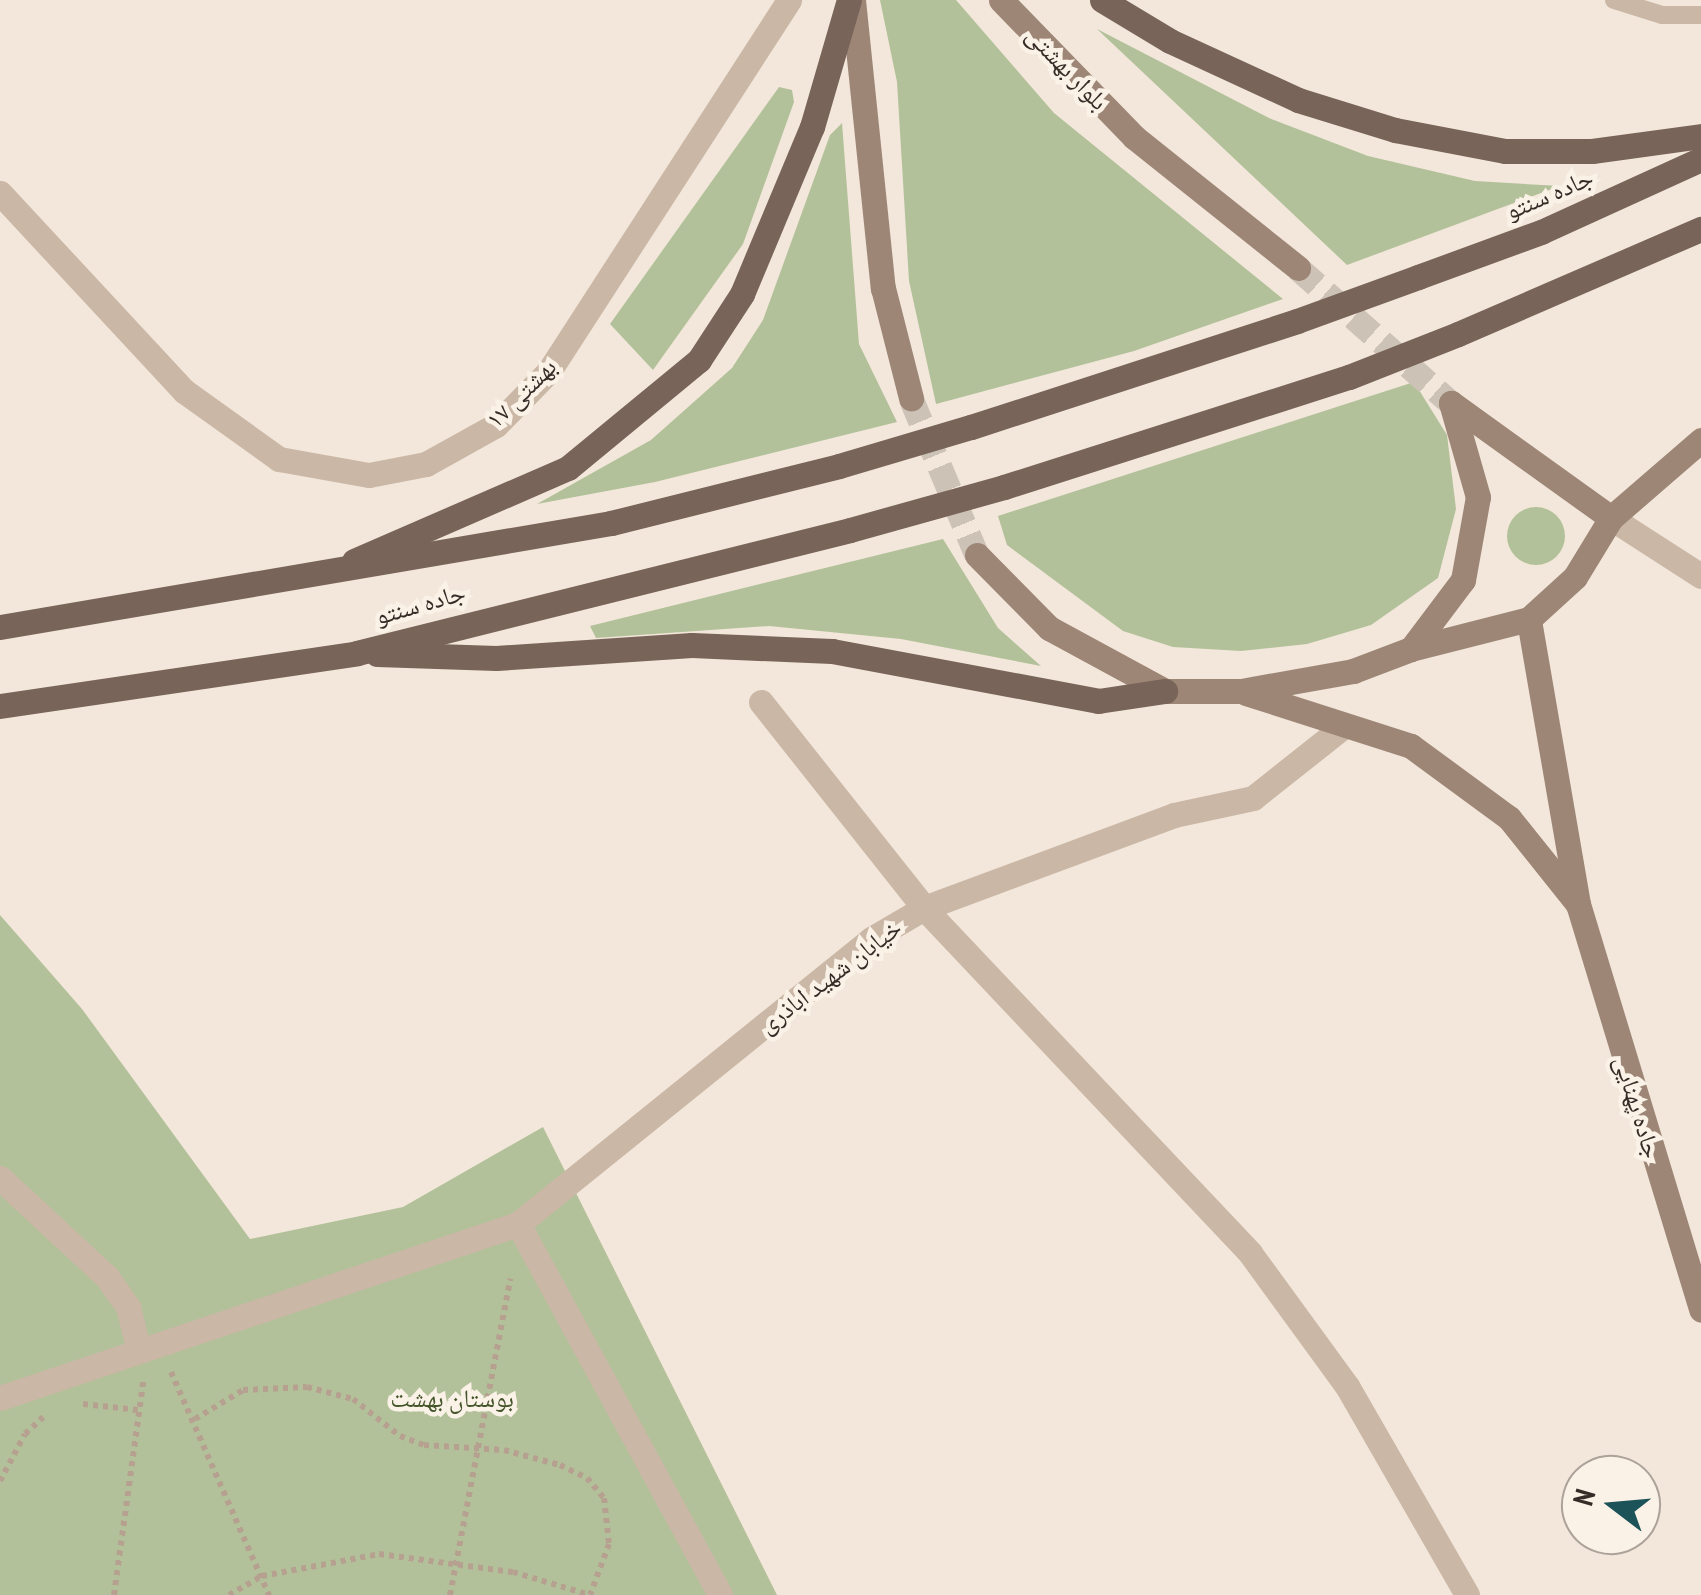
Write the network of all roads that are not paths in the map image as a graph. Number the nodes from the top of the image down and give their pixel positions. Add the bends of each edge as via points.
1 (789, 0) edge
2 (851, 0) edge
3 (1001, 0) edge
4 (1102, 0) edge
5 (1614, 0) edge
6 (1701, 14) edge
7 (1701, 136) edge
8 (1701, 159) edge
9 (0, 193) edge
10 (1701, 229) edge
11 (1298, 268) tunnel mouth
12 (911, 398) tunnel mouth
13 (1701, 440) edge
14 (1611, 518) junction
15 (976, 554) tunnel mouth
16 (1701, 576) edge
17 (314, 578) junction
18 (1530, 618) junction
19 (0, 627) edge
20 (1411, 649) junction
21 (356, 653) junction
22 (1165, 690) junction
23 (1241, 691) junction
24 (762, 702) dead end
25 (0, 706) edge
26 (1344, 726) junction
27 (1578, 904) junction
28 (924, 908) junction
29 (0, 1178) edge
30 (518, 1224) junction
31 (1701, 1310) edge
32 (145, 1364) junction
33 (0, 1398) edge
34 (720, 1595) edge
35 (1467, 1595) edge

1 - 9 street, بهشتی ۱۷ via 548,372 496,424 426,464 369,476 279,459 184,391
2 - 12 main road via 883,288
2 - 17 main road via 812,127 742,294 698,360 568,468
3 - 11 main road, بلوار بهشتی via 1134,136
4 - 7 main road via 1170,41 1298,100 1395,130 1505,151 1592,151
5 - 6 lane via 1662,15
8 - 17 main road, جاده سنتو, bridge via 1540,232 1297,321 839,466 611,524
10 - 21 main road, جاده سنتو, bridge via 1349,377 1004,487
13 - 14 main road
14 - 16 street
14 - 18 main road via 1575,577
14 - 20 main road via 1450,403 1478,497 1463,580
15 - 22 main road via 1048,628
17 - 19 main road, جاده سنتو
18 - 20 main road
18 - 27 main road
20 - 23 main road via 1353,670
21 - 22 main road via 496,658 692,645 832,651 1098,701
21 - 25 main road, جاده سنتو
22 - 23 main road
23 - 26 main road
24 - 28 street
26 - 27 main road via 1412,746 1510,818
26 - 28 street, خیابان شهید اباذری via 1253,798 1174,816
27 - 31 main road, جاده پهنایی
28 - 30 street, خیابان شهید اباذری via 871,939
28 - 35 street via 1250,1253 1347,1386
29 - 32 street via 107,1277 128,1307
30 - 32 street
30 - 34 street
32 - 33 street

